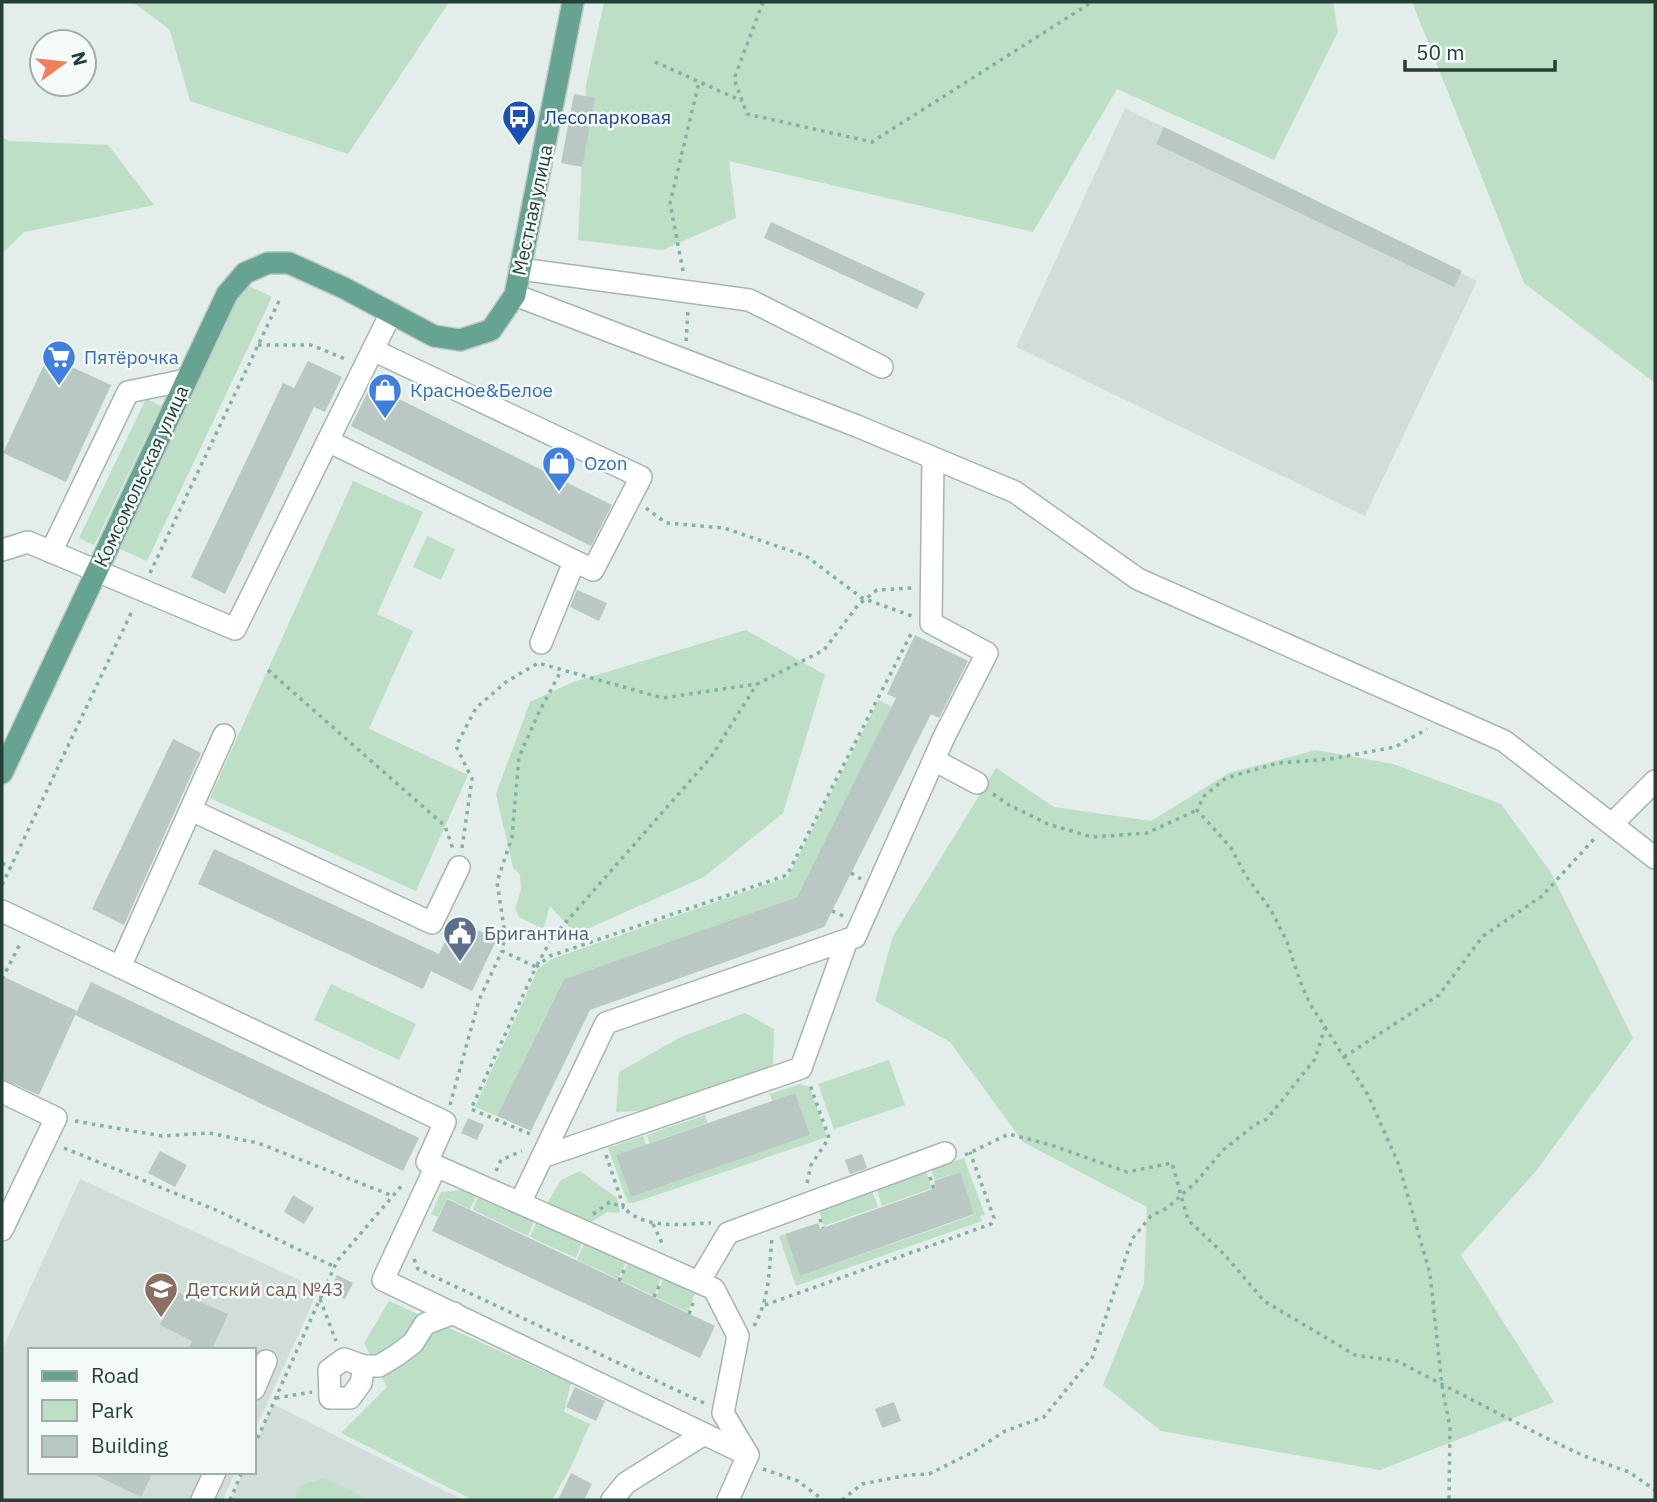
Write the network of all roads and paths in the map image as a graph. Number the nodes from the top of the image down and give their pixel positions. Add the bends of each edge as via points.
1 (573, 2) edge
2 (763, 2) edge
3 (1092, 2) edge
4 (655, 62) dead end
5 (699, 82) junction
6 (742, 101) junction
7 (520, 269) junction
8 (686, 291) junction
9 (515, 295) junction
10 (391, 313) junction
11 (258, 345) dead end
12 (368, 359) junction
13 (687, 361) junction
14 (882, 367) dead end
15 (186, 380) junction
16 (328, 441) junction
17 (933, 458) junction
18 (631, 497) junction
19 (2, 550) edge
20 (51, 552) junction
21 (575, 562) junction
22 (97, 571) junction
23 (931, 586) junction
24 (866, 599) junction
25 (541, 643) dead end
26 (268, 670) dead end
27 (562, 670) junction
28 (757, 684) junction
29 (1440, 713) junction
30 (224, 735) dead end
31 (934, 760) junction
32 (2, 773) edge
33 (1655, 781) edge
34 (977, 783) joint
35 (191, 810) junction
36 (1197, 810) junction
37 (1611, 823) junction
38 (1655, 858) edge
39 (2, 863) edge
40 (10, 867) dead end
41 (459, 867) junction
42 (2, 911) edge
43 (832, 911) dead end
44 (846, 918) dead end
45 (25, 934) dead end
46 (847, 940) junction
47 (502, 951) junction
48 (120, 967) junction
49 (536, 967) junction
50 (2, 979) edge
51 (1325, 1027) junction
52 (1344, 1057) junction
53 (801, 1083) dead end
54 (2, 1092) edge
55 (56, 1118) junction
56 (445, 1122) junction
57 (45, 1140) junction
58 (537, 1148) junction
59 (604, 1148) dead end
60 (970, 1153) junction
61 (952, 1155) joint
62 (811, 1165) dead end
63 (436, 1166) junction
64 (407, 1180) dead end
65 (487, 1188) junction
66 (393, 1196) junction
67 (1181, 1196) junction
68 (520, 1203) junction
69 (624, 1208) junction
70 (715, 1223) dead end
71 (773, 1225) dead end
72 (574, 1227) junction
73 (2, 1230) edge
74 (411, 1254) dead end
75 (335, 1266) junction
76 (699, 1282) junction
77 (320, 1299) junction
78 (764, 1306) junction
79 (454, 1313) junction
80 (736, 1345) junction
81 (344, 1359) junction
82 (266, 1362) dead end
83 (365, 1366) junction
84 (256, 1384) edge
85 (1442, 1386) junction
86 (330, 1389) junction
87 (709, 1392) dead end
88 (276, 1398) junction
89 (704, 1434) junction
90 (256, 1442) edge
91 (746, 1459) junction
92 (214, 1474) edge
93 (241, 1474) edge
94 (1655, 1490) edge
95 (202, 1500) edge
96 (229, 1500) edge
97 (612, 1500) edge
98 (728, 1500) edge
99 (823, 1500) edge
100 (842, 1500) edge
101 (1449, 1500) edge

1 - 7 main road, Местная улица
2 - 6 path via 734,79
3 - 6 path via 872,142 747,114
4 - 5 path
5 - 6 path
5 - 8 path via 670,203
7 - 8 street
7 - 9 main road, Местная улица
8 - 13 path
8 - 14 street via 750,300
9 - 10 main road, Комсомольская улица via 491,330 460,341 434,336
9 - 13 street
10 - 12 street
10 - 15 main road, Комсомольская улица via 289,263 268,263 245,273 226,294
11 - 12 path via 311,345
12 - 16 street
12 - 18 street via 641,477
13 - 17 street
15 - 20 street via 128,392
15 - 22 main road, Комсомольская улица
16 - 21 street
16 - 22 street via 235,629
17 - 23 street
17 - 29 street via 1015,492 1138,579
18 - 21 street via 593,570
18 - 24 path via 666,523 724,528 806,556
19 - 20 street via 28,542
20 - 22 street
21 - 25 street
22 - 32 main road, Комсомольская улица
23 - 24 path via 877,590
23 - 31 street via 930,623 987,653
24 - 28 path via 824,650
24 - 49 path via 919,619 787,875 550,956
26 - 41 path via 445,826
27 - 28 path via 663,698
27 - 41 path via 538,663 506,682 476,708 456,746 472,779
27 - 47 path via 519,757 512,837 497,883 505,934
28 - 49 path via 711,757 552,938
29 - 36 path via 1434,726 1395,747 1279,763 1226,778 1204,796
29 - 37 street via 1504,741
30 - 35 street
31 - 34 street
31 - 46 street via 855,937
33 - 37 street
34 - 36 path via 1048,824 1092,837 1147,833
35 - 41 street via 432,923
35 - 48 street
36 - 51 path via 1231,848 1271,909 1310,1004
37 - 38 street
37 - 52 path via 1542,896 1483,936 1439,995
39 - 40 path
42 - 48 street
43 - 44 path
45 - 50 path
46 - 58 street via 606,1023
46 - 58 street via 801,1068
47 - 49 path
47 - 56 path via 479,1000
48 - 56 street
49 - 58 path via 471,1109
51 - 52 path
51 - 67 path via 1315,1059 1267,1119 1223,1150
52 - 85 path via 1368,1095 1399,1166 1430,1274
53 - 62 path via 812,1086 829,1138
54 - 55 street
55 - 57 street
55 - 66 path via 163,1136 209,1133 258,1143
56 - 63 street via 427,1162
57 - 73 street
57 - 75 path via 216,1210
58 - 65 path via 501,1160
58 - 68 street
59 - 69 path
60 - 61 path
60 - 67 path via 1009,1135 1051,1144 1128,1172 1172,1163
60 - 78 path via 994,1218 990,1224
61 - 76 street via 728,1233
63 - 65 street
63 - 79 street via 383,1279
64 - 66 path
65 - 68 street
66 - 75 path
67 - 85 path via 1188,1220 1264,1301 1355,1355 1397,1361
67 - 100 path via 1151,1216 1132,1239 1092,1358 1044,1417 1005,1431 929,1474 862,1483
68 - 72 street
69 - 70 path via 657,1224
69 - 72 path via 610,1202
71 - 78 path
72 - 76 street
74 - 87 path via 418,1269 705,1403
75 - 77 path
76 - 80 street via 715,1289 738,1336
77 - 81 path
77 - 88 path
78 - 80 path via 750,1332
79 - 83 street via 425,1324 413,1343 379,1366
79 - 89 street
80 - 91 street via 723,1413
81 - 83 street
81 - 86 street via 329,1370
82 - 84 street
83 - 86 street via 361,1383 350,1398 330,1398
85 - 94 path via 1574,1451 1629,1472
85 - 101 path via 1450,1427
86 - 88 path
88 - 90 path
89 - 91 street
89 - 97 street via 626,1483
91 - 98 street
91 - 99 path via 798,1481
92 - 95 street
93 - 96 path

